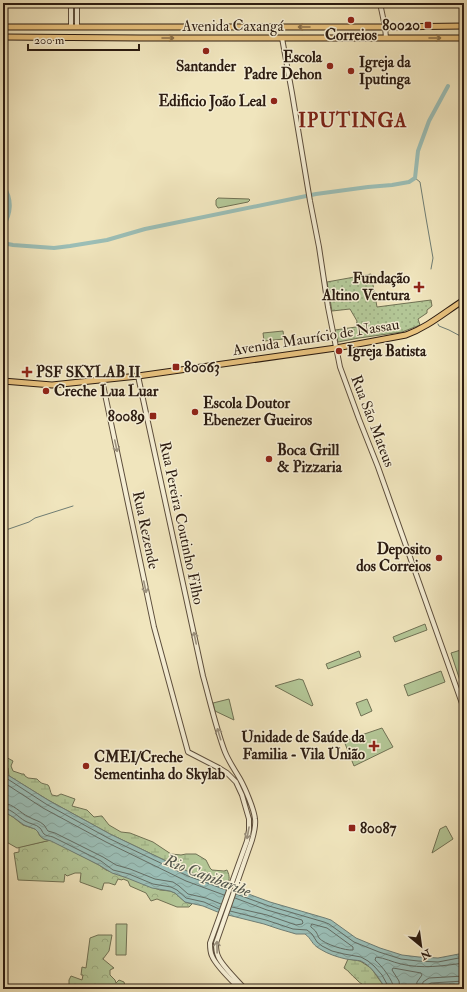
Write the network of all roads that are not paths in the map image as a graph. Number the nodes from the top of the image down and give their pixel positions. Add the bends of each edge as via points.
1 (71, 3) edge
2 (77, 3) edge
3 (380, 3) edge
4 (464, 26) edge
5 (3, 27) edge
6 (74, 27) junction
7 (385, 27) junction
8 (3, 37) edge
9 (282, 38) junction
10 (386, 38) junction
11 (464, 38) edge
12 (464, 300) edge
13 (336, 348) junction
14 (138, 376) junction
15 (102, 380) junction
16 (3, 382) edge
17 (464, 708) edge
18 (234, 770) junction
19 (227, 773) junction
20 (244, 795) junction
21 (240, 989) edge
22 (245, 989) edge

1 - 6 street
2 - 6 street
3 - 7 street
4 - 7 main road, Avenida Caxangá
5 - 6 main road, Avenida Caxangá
7 -> 6 main road, Avenida Caxangá
7 - 10 street
8 -> 9 main road, Avenida Caxangá
9 - 10 main road, Avenida Caxangá
9 - 13 street, Rua São Mateus
10 -> 11 main road, Avenida Caxangá
12 - 13 main road, Avenida Maurício de Nassau via 424,327 406,335
13 - 14 main road, Avenida Maurício de Nassau
13 - 17 street, Rua São Mateus via 348,391 380,472
14 - 15 main road, Avenida Maurício de Nassau
18 -> 14 street, Rua Pereira Coutinho Filho via 225,753 203,676
15 - 16 main road, Avenida Maurício de Nassau via 52,385
15 -> 19 street, Rua Rezende via 154,627 188,752
18 - 19 street
18 - 20 street, Rua Pereira Coutinho Filho via 240,778
19 - 20 street
20 -> 21 street via 249,830 210,943 212,958
22 -> 20 street via 218,958 216,950 216,943 255,829 254,813

